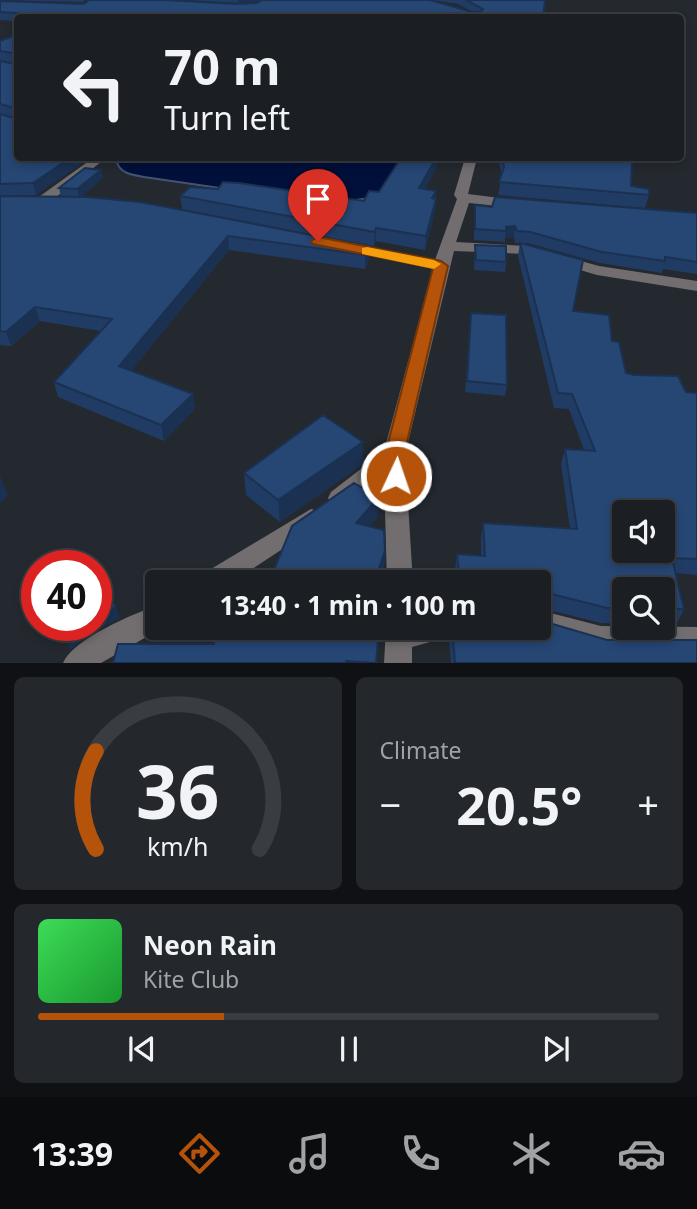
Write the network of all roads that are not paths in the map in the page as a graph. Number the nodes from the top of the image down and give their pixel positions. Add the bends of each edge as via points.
1 (96, 161) edge
2 (470, 161) edge
3 (464, 198) junction
4 (66, 202) edge
5 (525, 205) edge
6 (324, 242) edge
7 (450, 246) junction
8 (441, 266) junction
9 (697, 286) edge
10 (394, 455) junction
11 (230, 570) edge
12 (400, 570) edge
13 (145, 624) edge
14 (551, 625) edge
15 (697, 640) edge
16 (77, 663) edge

1 - 4 street via 36,202
2 - 3 street
3 - 5 street
3 - 7 street
6 - 8 street
7 - 8 street
7 - 9 street via 527,250 597,270
8 - 10 street
10 - 11 street via 318,514
10 - 12 street
13 - 16 street
14 - 15 street via 601,639

